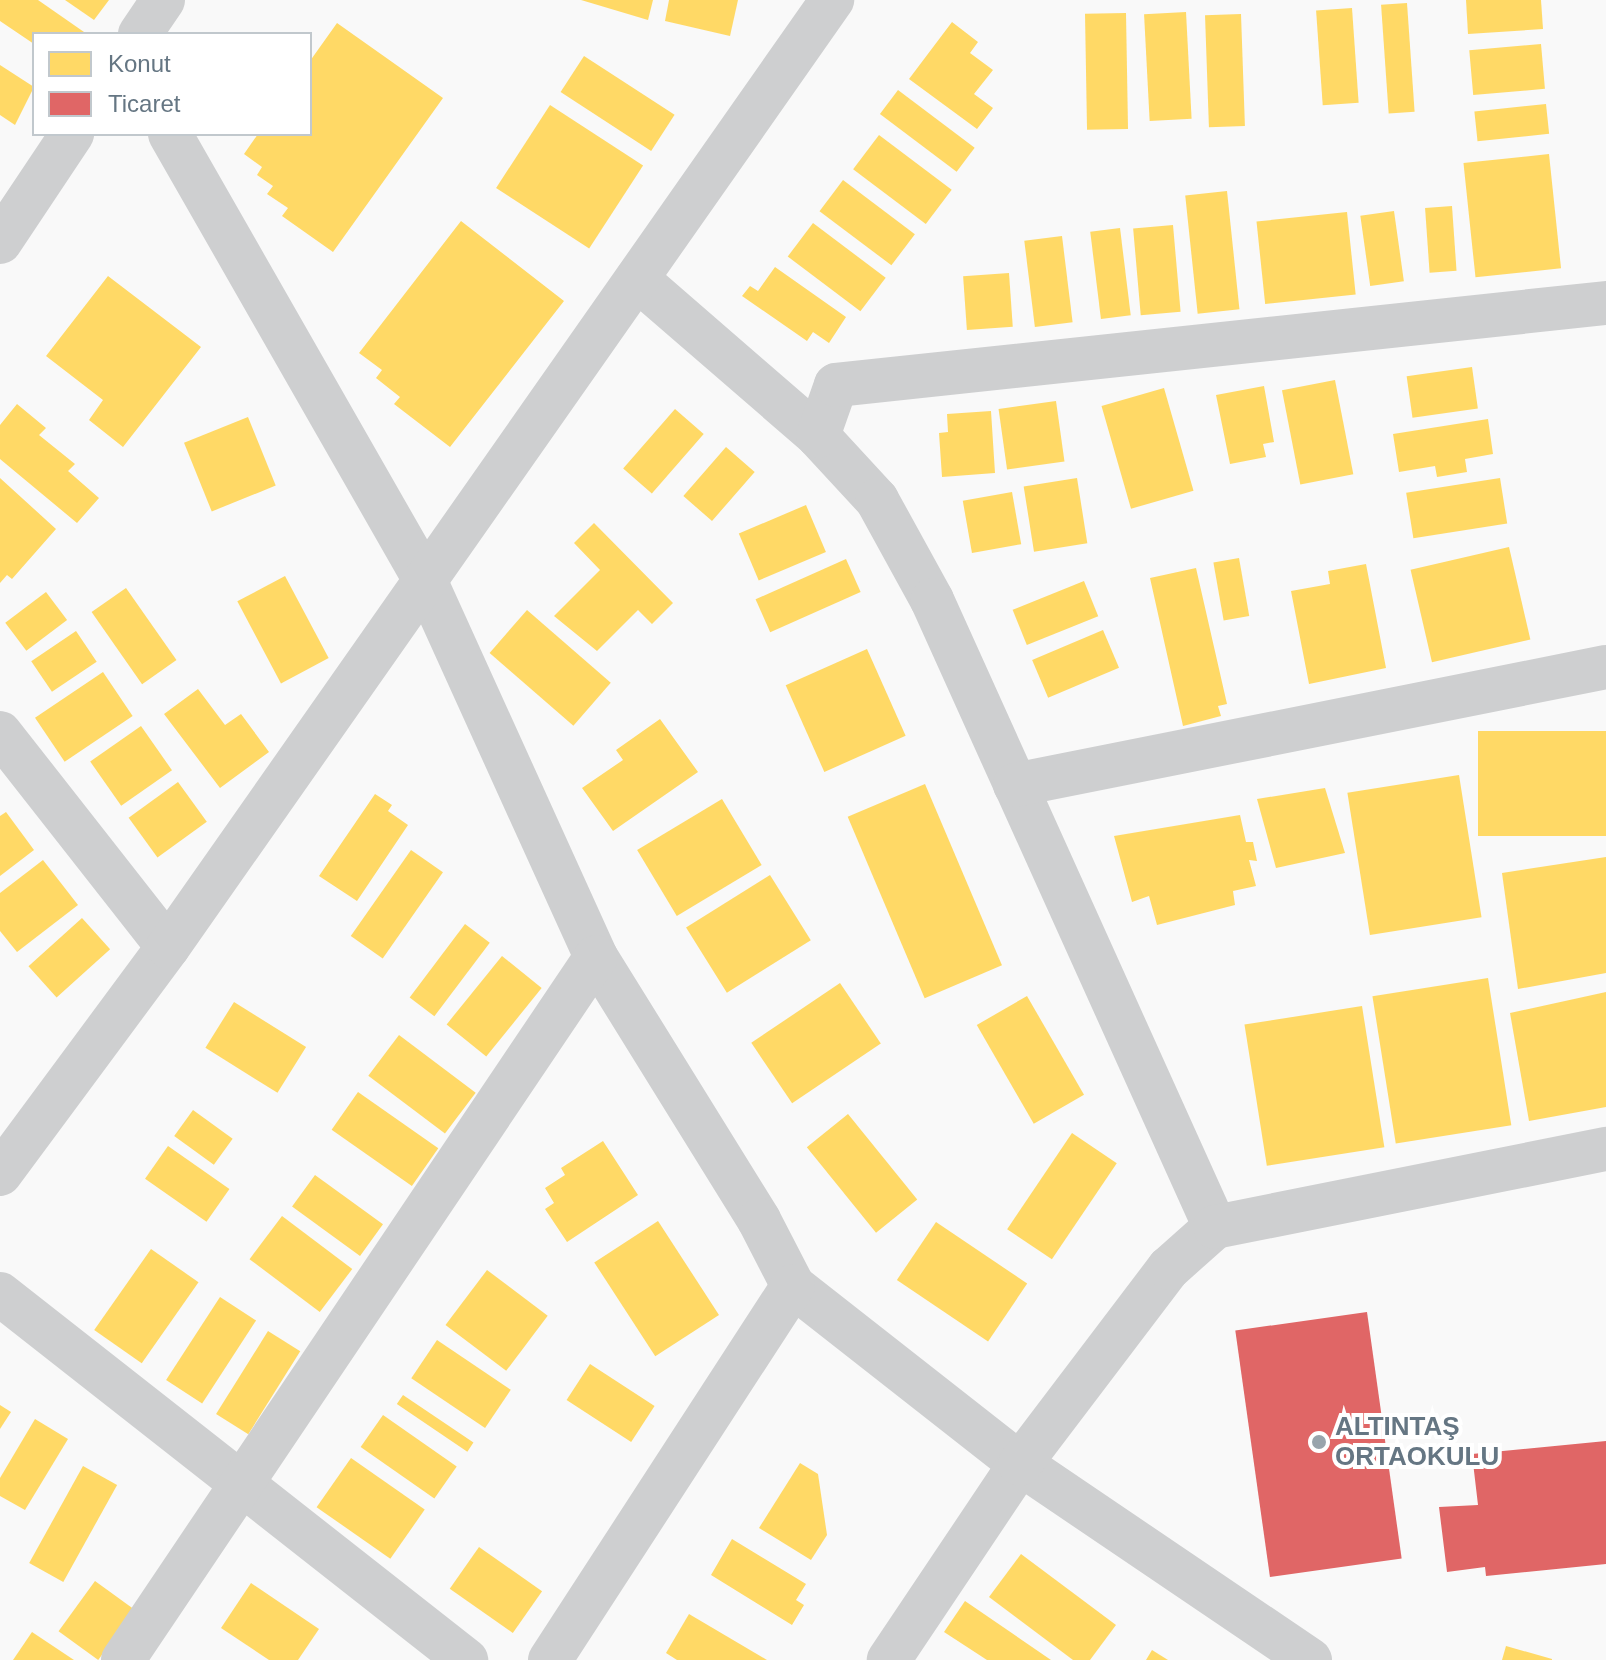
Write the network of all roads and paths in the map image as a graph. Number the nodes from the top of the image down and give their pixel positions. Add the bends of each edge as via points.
1 (163, 0) edge
2 (832, 0) edge
3 (141, 32) edge
4 (71, 136) edge
5 (171, 136) edge
6 (0, 242) edge
7 (637, 279) junction
8 (1606, 303) edge
9 (818, 436) junction
10 (425, 580) junction
11 (1606, 667) edge
12 (0, 733) edge
13 (1015, 785) junction
14 (168, 947) junction
15 (596, 957) junction
16 (1606, 1149) edge
17 (0, 1174) edge
18 (1215, 1227) junction
19 (793, 1286) junction
20 (0, 1294) edge
21 (1020, 1464) junction
22 (241, 1485) junction
23 (123, 1660) edge
24 (466, 1660) edge
25 (550, 1660) edge
26 (889, 1660) edge
27 (1310, 1660) edge

1 - 3 street
2 - 7 street
4 - 6 street
5 - 10 street
7 - 9 street
7 - 10 street
8 - 9 street via 836,385
9 - 13 street via 877,500 932,600
10 - 14 street
10 - 15 street
11 - 13 street
12 - 14 street
13 - 18 street
14 - 17 street
15 - 19 street via 759,1220
15 - 22 street
16 - 18 street
18 - 21 street via 1169,1268
19 - 21 street
19 - 25 street
20 - 22 street
21 - 26 street
21 - 27 street
22 - 23 street
22 - 24 street

